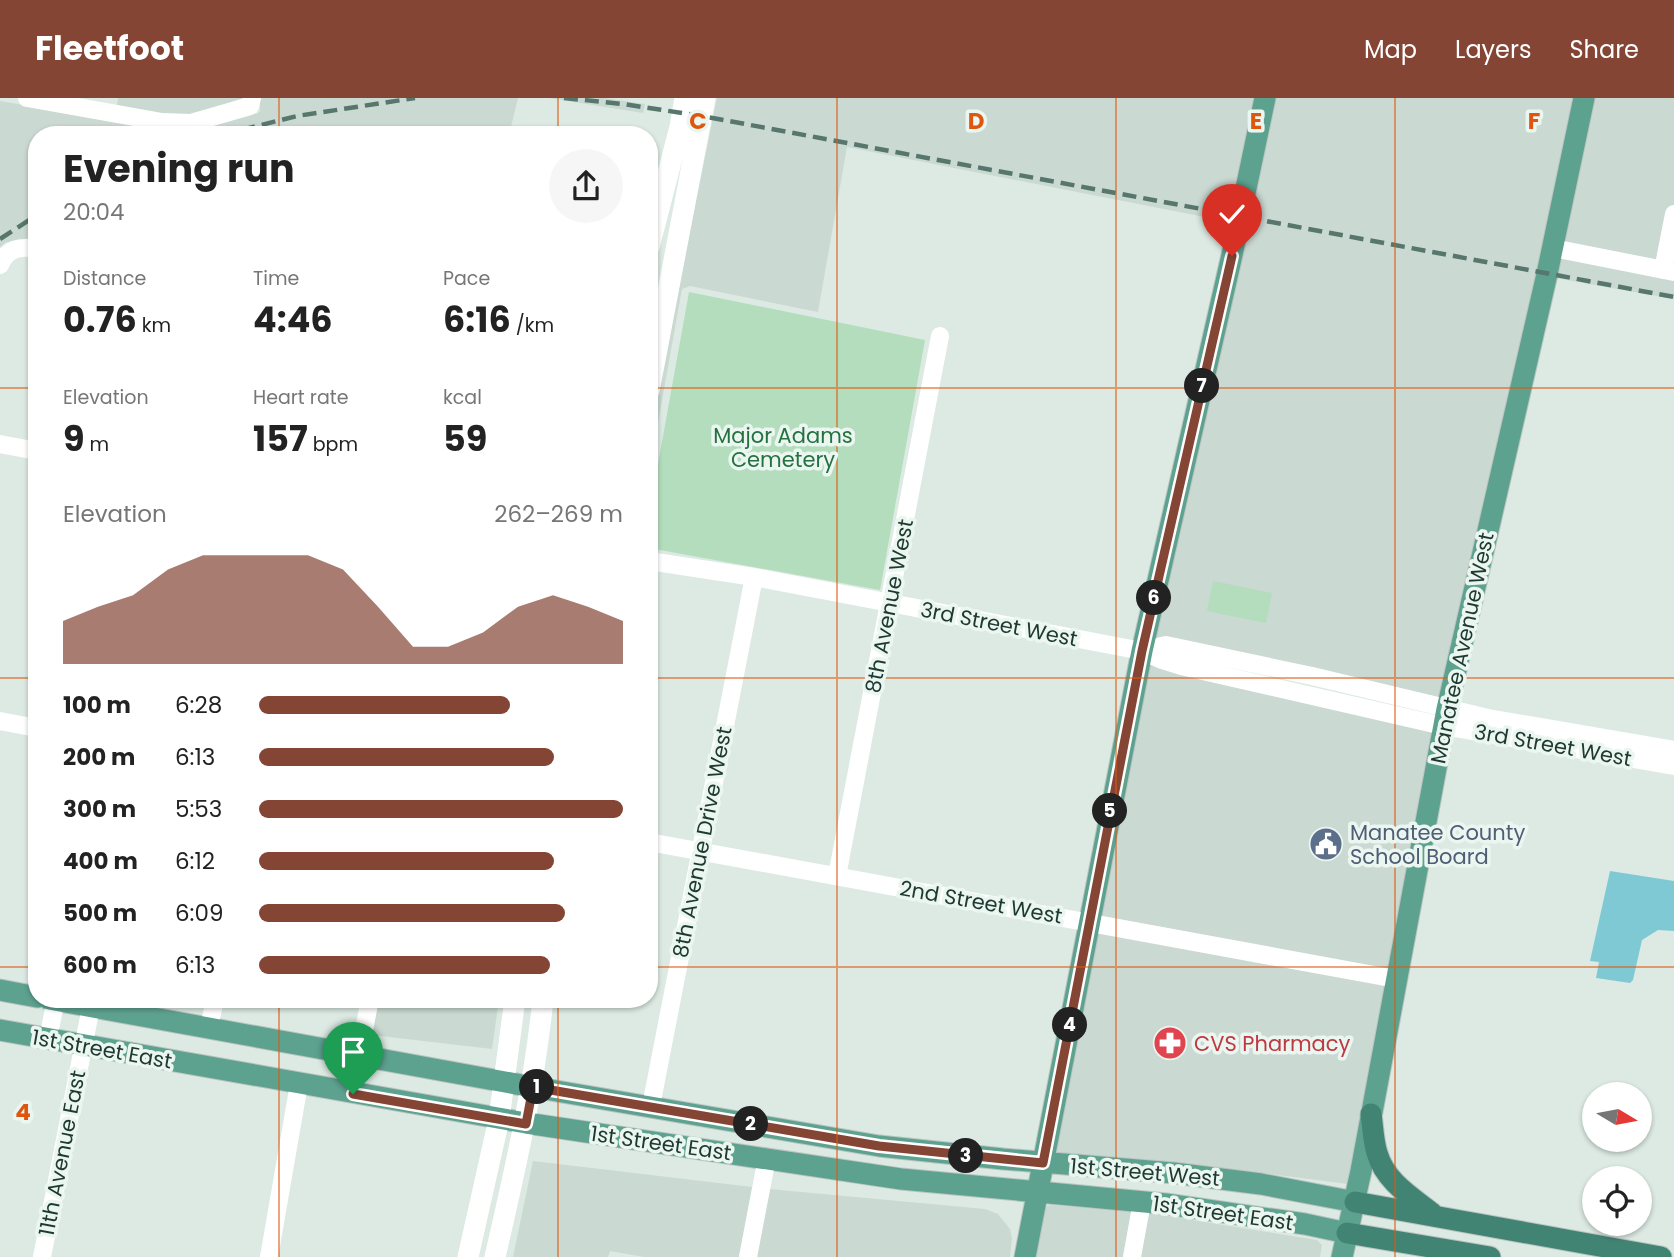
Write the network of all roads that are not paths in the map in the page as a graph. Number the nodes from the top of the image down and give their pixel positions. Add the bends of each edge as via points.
1 (29, 98) edge
2 (685, 98) edge
3 (705, 98) edge
4 (1265, 98) edge
5 (1584, 98) edge
6 (251, 102) edge
7 (658, 195) edge
8 (658, 211) edge
9 (1674, 214) edge
10 (683, 216) junction
11 (28, 248) edge
12 (1553, 248) junction
13 (4, 259) edge
14 (1669, 271) edge
15 (940, 336) dead end
16 (658, 345) edge
17 (0, 444) edge
18 (28, 449) edge
19 (658, 562) edge
20 (754, 577) junction
21 (890, 603) junction
22 (1142, 651) junction
23 (1312, 676) junction
24 (1309, 695) junction
25 (1445, 717) junction
26 (0, 722) edge
27 (28, 727) edge
28 (1674, 750) edge
29 (1674, 766) edge
30 (658, 844) edge
31 (700, 852) junction
32 (837, 876) junction
33 (1089, 921) junction
34 (1396, 979) junction
35 (0, 990) edge
36 (28, 995) edge
37 (49, 1008) edge
38 (91, 1008) edge
39 (97, 1008) edge
40 (213, 1008) edge
41 (368, 1008) edge
42 (514, 1008) edge
43 (542, 1008) edge
44 (209, 1028) junction
45 (0, 1030) edge
46 (48, 1039) junction
47 (83, 1045) junction
48 (359, 1055) junction
49 (506, 1081) junction
50 (299, 1084) junction
51 (533, 1087) junction
52 (651, 1106) junction
53 (1371, 1114) junction
54 (499, 1119) junction
55 (526, 1124) junction
56 (767, 1158) junction
57 (1043, 1163) junction
58 (1036, 1194) junction
59 (1142, 1202) junction
60 (1355, 1202) junction
61 (1437, 1216) junction
62 (1347, 1233) junction
63 (1426, 1247) junction
64 (41, 1257) edge
65 (269, 1257) edge
66 (468, 1257) edge
67 (495, 1257) edge
68 (748, 1257) edge
69 (1024, 1257) edge
70 (1132, 1257) edge
71 (1342, 1257) edge
72 (1391, 1257) edge
73 (1490, 1257) edge
74 (1661, 1257) edge

1 - 6 street via 191,123
2 - 7 street
3 - 10 street
4 - 22 main road
5 - 12 main road, Manatee Avenue West
8 - 10 street
9 - 14 street
10 - 16 street
11 - 13 street via 18,247
12 - 14 street
12 - 25 main road, Manatee Avenue West
15 - 21 street, 8th Avenue West
17 - 18 street
19 - 20 street, 3rd Street West
20 - 21 street, 3rd Street West
20 - 31 street, 8th Avenue Drive West
21 - 22 street, 3rd Street West
21 - 32 street, 8th Avenue West
22 - 23 street, 3rd Street West via 1166,645
22 - 24 street, 3rd Street West via 1181,666
22 - 33 main road
23 - 24 street
23 - 25 street, 3rd Street West
24 - 25 street, 3rd Street West
25 - 28 street, 3rd Street West via 1488,718
25 - 29 street, 3rd Street West
25 - 34 main road, Manatee Avenue West
26 - 27 street
30 - 31 street, 2nd Street West
31 - 32 street, 2nd Street West
31 - 52 street, 8th Avenue Drive West
32 - 33 street, 2nd Street West
33 - 34 street, 2nd Street West
33 - 57 main road
34 - 53 main road, Manatee Avenue West
35 - 36 main road, 1st Street West
37 - 46 street
38 - 47 street, 11th Avenue East
39 - 44 main road, 1st Street West
40 - 44 street
41 - 48 street
42 - 49 street
43 - 51 street
44 - 48 main road, 1st Street West
45 - 46 main road, 1st Street East
46 - 47 main road, 1st Street East
47 - 50 main road, 1st Street East
47 - 64 street, 11th Avenue East
48 - 49 main road, 1st Street West
49 - 51 main road, 1st Street West
49 - 54 street
50 - 54 main road, 1st Street East
50 - 65 street
51 - 52 main road, 1st Street West
51 - 55 street
52 - 57 main road, 1st Street West via 879,1146
53 - 60 main road, Manatee Avenue West
53 - 61 highway via 1385,1171 1399,1188
54 - 55 main road, 1st Street East
54 - 66 street
55 - 56 main road, 1st Street East
55 - 67 street
56 - 58 main road, 1st Street East via 926,1183
56 - 68 street
57 - 58 main road
57 - 60 main road, 1st Street West via 1174,1173
58 - 59 main road, 1st Street East
58 - 69 main road
59 - 62 main road, 1st Street East
59 - 70 street
60 - 61 highway, 1st Street West
60 - 62 main road, Manatee Avenue West
61 - 74 highway, 1st Street West
62 - 63 highway, 1st Street East
62 - 71 main road, Manatee Avenue West
63 - 72 highway
63 - 73 highway, 1st Street East

